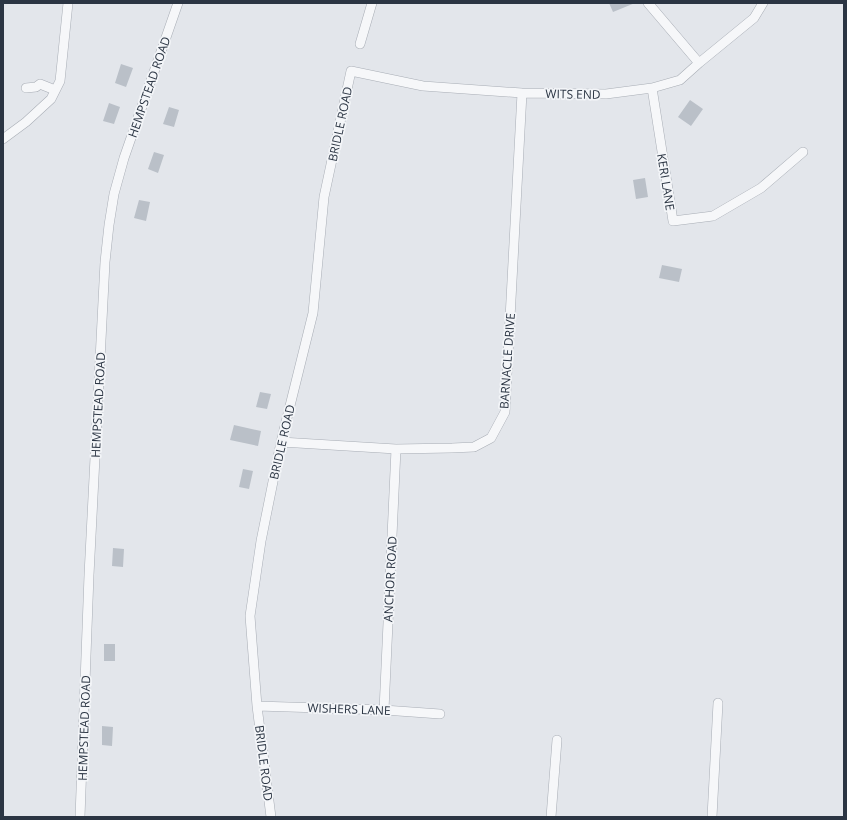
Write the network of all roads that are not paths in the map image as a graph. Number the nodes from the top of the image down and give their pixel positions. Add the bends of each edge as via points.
1 (68, 3) edge
2 (178, 3) edge
3 (372, 3) edge
4 (648, 3) edge
5 (763, 3) edge
6 (360, 44) dead end
7 (699, 62) junction
8 (351, 71) joint
9 (26, 88) dead end
10 (652, 88) junction
11 (55, 90) junction
12 (522, 93) junction
13 (3, 139) edge
14 (803, 152) dead end
15 (282, 442) junction
16 (396, 449) junction
17 (718, 703) dead end
18 (257, 706) junction
19 (384, 710) junction
20 (440, 714) dead end
21 (557, 740) dead end
22 (80, 817) edge
23 (271, 817) edge
24 (551, 817) edge
25 (712, 817) edge

1 - 11 street via 60,81
2 - 22 street, HEMPSTEAD ROAD via 124,158 109,225 89,575
3 - 6 street
4 - 7 street
5 - 7 street, WITS END via 754,18
7 - 10 street, WITS END via 680,80
8 - 12 street, WITS END via 423,86
8 - 15 street, BRIDLE ROAD via 324,197 313,313
9 - 11 street via 40,84
10 - 12 street, WITS END via 606,94
10 - 14 street, KERI LANE via 673,221 713,216 761,188
11 - 13 street via 51,98 26,122
12 - 16 street, BARNACLE DRIVE via 505,412 491,438 474,446
15 - 16 street, BARNACLE DRIVE
15 - 18 street, BRIDLE ROAD via 261,541 250,616
16 - 19 street, ANCHOR ROAD
17 - 25 street
18 - 19 street, WISHERS LANE
18 - 23 street, BRIDLE ROAD
19 - 20 street, WISHERS LANE
21 - 24 street

